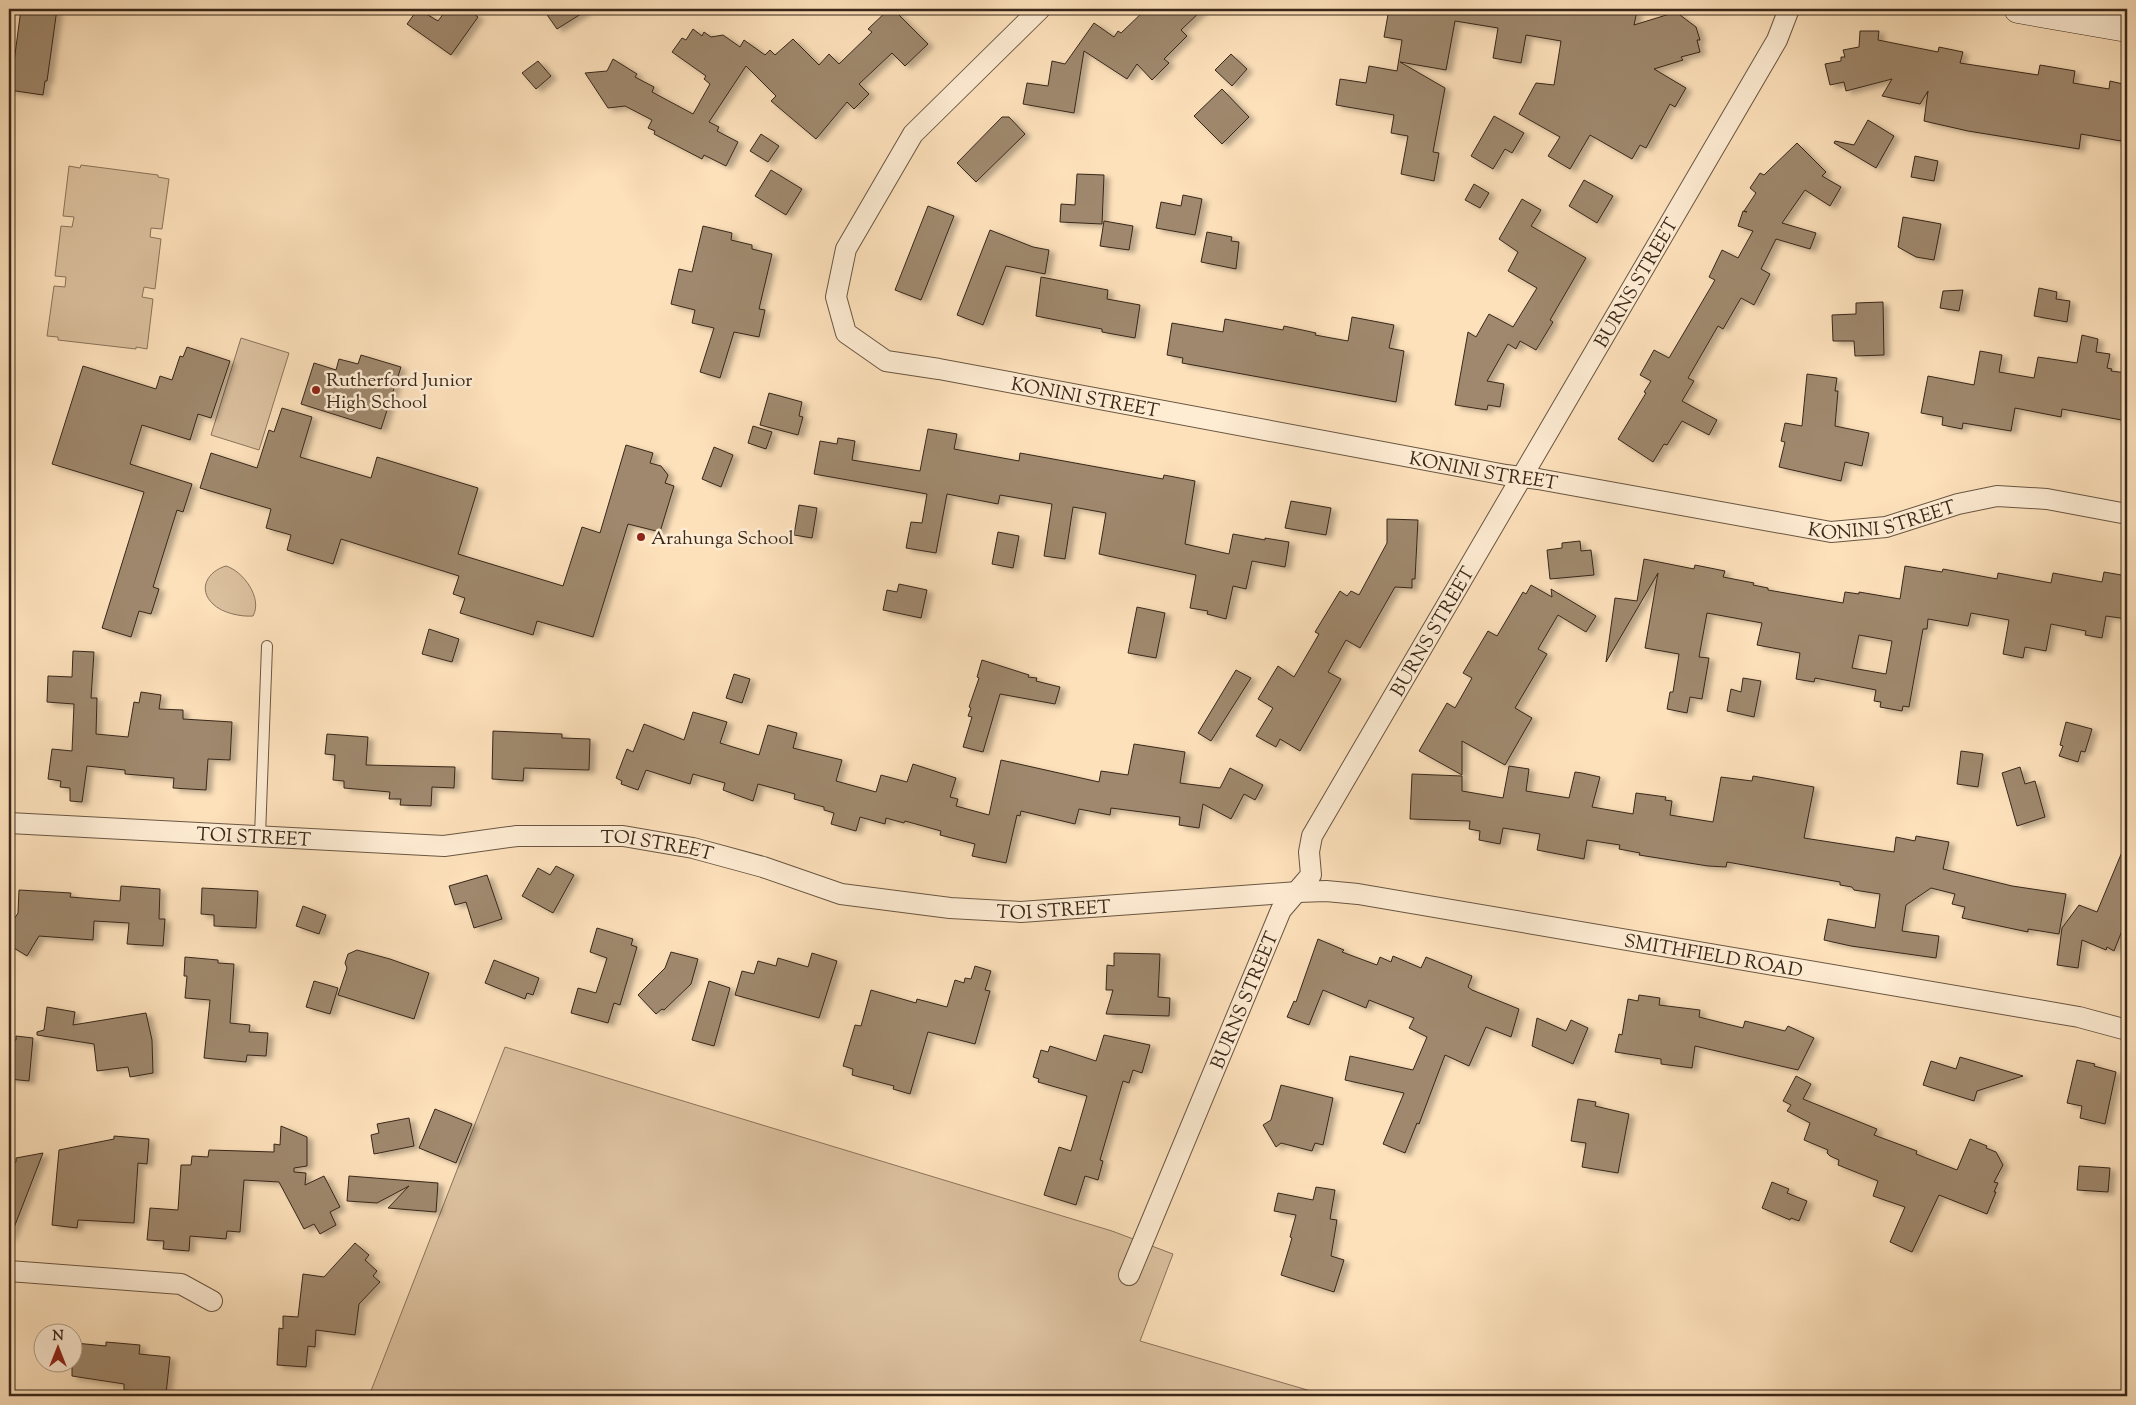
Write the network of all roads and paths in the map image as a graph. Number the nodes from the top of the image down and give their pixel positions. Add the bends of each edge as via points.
1 (1040, 9) edge
2 (1789, 9) edge
3 (2018, 9) edge
4 (2127, 28) edge
5 (1523, 477) junction
6 (2127, 514) edge
7 (267, 646) dead end
8 (9, 823) edge
9 (260, 836) junction
10 (1298, 892) junction
11 (2125, 1025) edge
12 (9, 1271) edge
13 (1128, 1275) dead end
14 (212, 1301) dead end

1 - 5 street, KONINI STREET via 913,134 846,250 836,297 846,332 886,361
2 - 5 street, BURNS STREET via 1777,40
3 - 4 main road
5 - 6 street, KONINI STREET via 1831,532 1886,526 1997,496 2047,499
5 - 10 street, BURNS STREET via 1312,836 1309,852 1311,875
7 - 9 lane
8 - 9 street, TOI STREET
9 - 10 street, TOI STREET via 444,846 517,836 623,836 693,848 754,864 841,894 950,908 1021,912
10 - 11 street, SMITHFIELD ROAD via 1358,894
10 - 13 street, BURNS STREET via 1281,910
12 - 14 street via 182,1284

